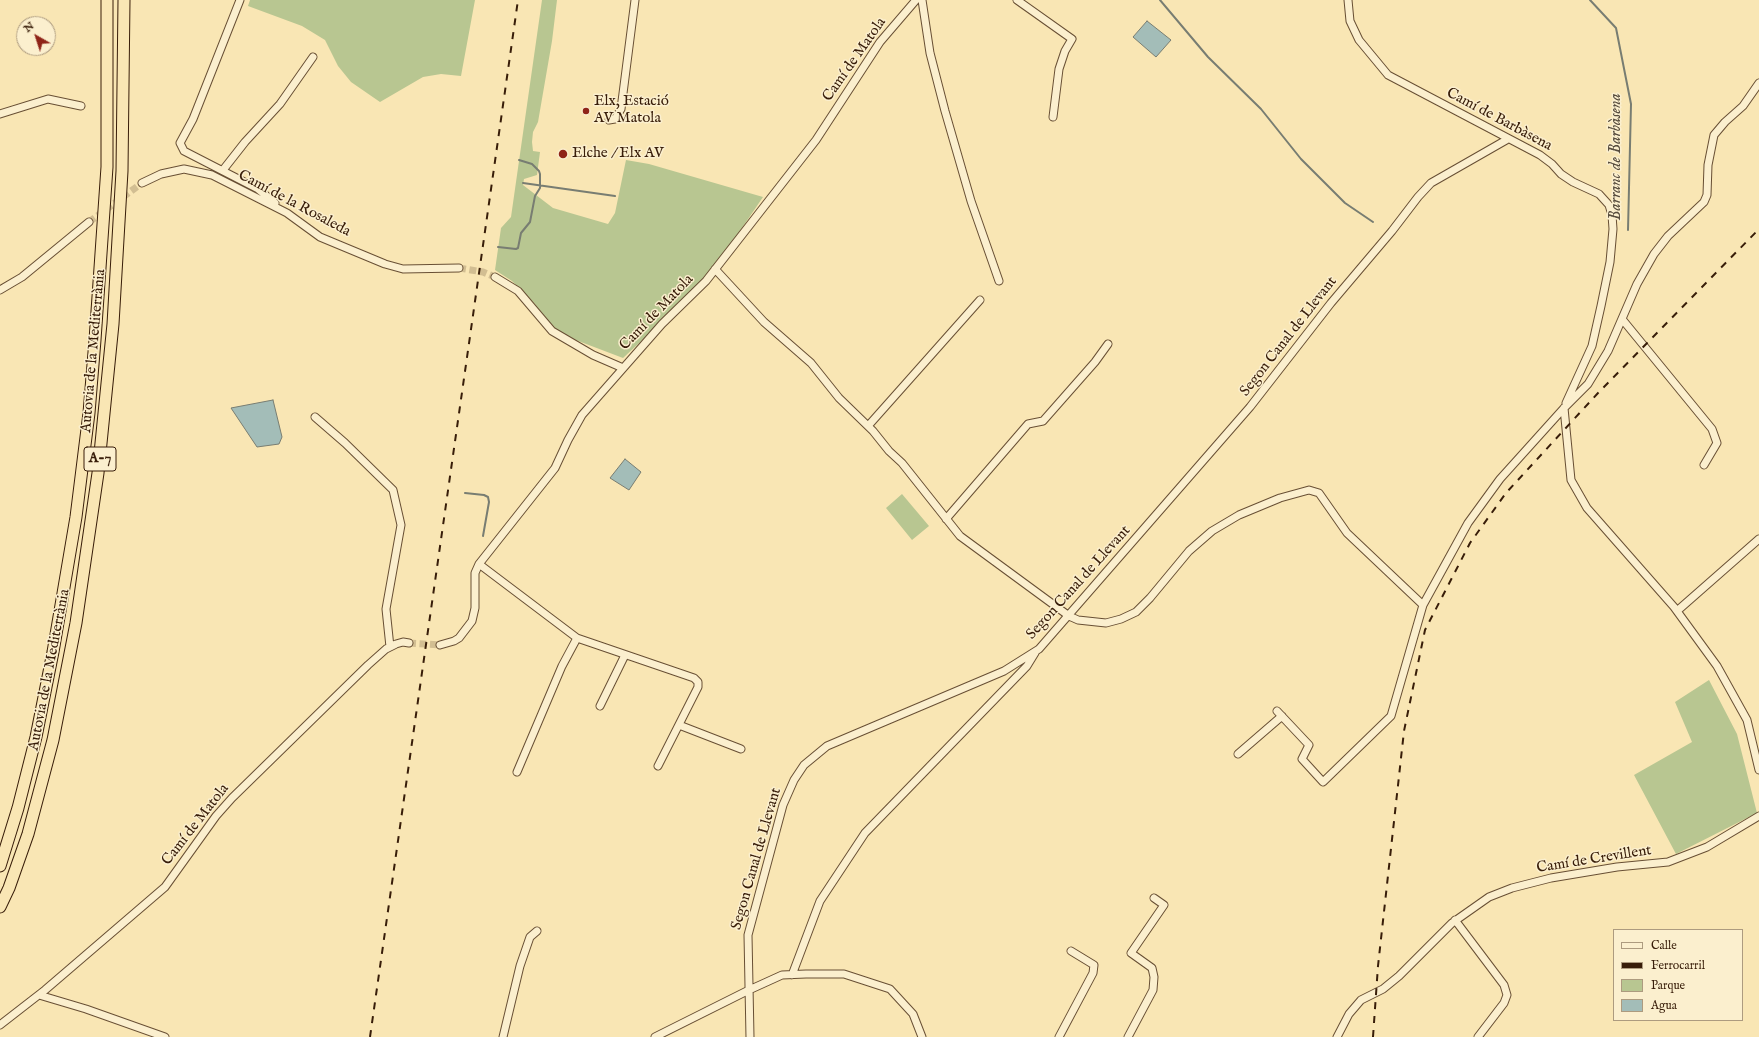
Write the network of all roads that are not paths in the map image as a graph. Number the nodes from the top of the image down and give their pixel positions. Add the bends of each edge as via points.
1 (107, 0) edge
2 (124, 0) edge
3 (240, 0) edge
4 (635, 0) edge
5 (916, 0) edge
6 (922, 0) edge
7 (1017, 0) edge
8 (1348, 0) edge
9 (313, 57) dead end
10 (1759, 83) edge
11 (81, 106) dead end
12 (0, 114) edge
13 (1053, 117) dead end
14 (609, 120) dead end
15 (1508, 139) junction
16 (222, 170) junction
17 (142, 183) tunnel mouth
18 (287, 213) junction
19 (89, 222) tunnel mouth
20 (460, 268) tunnel mouth
21 (715, 269) junction
22 (495, 277) tunnel mouth
23 (999, 281) dead end
24 (0, 290) edge
25 (980, 300) dead end
26 (1622, 319) junction
27 (1108, 344) dead end
28 (623, 368) junction
29 (1564, 408) junction
30 (315, 417) dead end
31 (868, 426) junction
32 (1704, 465) dead end
33 (946, 519) junction
34 (1759, 539) edge
35 (479, 564) junction
36 (1423, 605) junction
37 (1677, 611) junction
38 (1069, 616) junction
39 (577, 638) junction
40 (409, 643) tunnel mouth
41 (440, 645) tunnel mouth
42 (390, 647) junction
43 (1036, 651) junction
44 (625, 655) junction
45 (600, 706) dead end
46 (679, 725) junction
47 (741, 749) dead end
48 (1238, 754) dead end
49 (658, 766) dead end
50 (1759, 770) edge
51 (517, 772) dead end
52 (1759, 816) edge
53 (0, 866) edge
54 (1154, 898) dead end
55 (0, 907) edge
56 (1456, 920) junction
57 (537, 931) dead end
58 (1071, 951) dead end
59 (792, 975) junction
60 (749, 990) junction
61 (39, 995) junction
62 (0, 1025) edge
63 (165, 1037) edge
64 (504, 1037) edge
65 (654, 1037) edge
66 (750, 1037) edge
67 (922, 1037) edge
68 (1059, 1037) edge
69 (1128, 1037) edge
70 (1337, 1037) edge
71 (1478, 1037) edge

1 - 53 highway, Autovia de la Mediterrània / A-7 via 107,167 90,398 76,517 36,737
2 - 55 highway, Autovia de la Mediterrània / A-7 via 122,179 114,324 98,473 76,623 53,740 28,834
3 - 16 street via 193,119 180,143 184,151
4 - 14 street via 621,109 615,119
5 - 21 street, Camí de Matola via 880,42 816,140
6 - 23 street via 930,53 945,111
7 - 13 street via 1072,39 1059,69
8 - 15 street, Camí de Barbàsena via 1350,21 1360,40 1388,75
9 - 16 street via 280,104
10 - 26 street via 1743,106 1714,135 1704,202 1668,236 1654,254 1637,284
11 - 12 street via 48,99
15 - 29 street, Camí de Barbàsena via 1540,155 1573,182 1599,194 1609,205 1612,215 1610,262 1592,346
15 - 38 street, Segon Canal de Llevant via 1431,183 1331,303 1250,407
16 - 18 street via 258,189
17 - 18 street, Camí de la Rosaleda via 161,174 184,169 212,175
18 - 20 street, Camí de la Rosaleda via 320,236 385,264 403,268
19 - 24 street via 22,277
21 - 28 street, Camí de Matola
21 - 31 street via 764,322 811,363 839,398
22 - 28 street via 518,291 552,331 593,355
25 - 31 street
26 - 29 street via 1608,351 1588,384
26 - 32 street via 1712,429 1717,443
27 - 33 street via 1043,421 1028,424
28 - 35 street, Camí de Matola via 582,415 555,468
29 - 36 street via 1500,479 1468,523
29 - 37 street via 1571,480 1587,508
30 - 42 street via 393,490 401,525 386,609
31 - 33 street via 902,463
33 - 38 street via 972,546
34 - 37 street
35 - 39 street
35 - 41 street, Camí de Matola via 475,574 475,608 472,621 459,638
36 - 38 street via 1347,533 1319,493 1309,490 1280,498 1239,515 1212,532 1189,551 1136,612 1106,623 1078,620
36 - 48 street via 1391,716 1323,782 1302,758 1309,745 1279,713
37 - 50 street via 1717,666 1747,720
38 - 43 street, Segon Canal de Llevant
39 - 44 street
39 - 51 street via 562,666
40 - 42 street, Camí de Matola via 403,642
42 - 61 street, Camí de Matola via 368,665 232,798 165,887
43 - 59 street via 1027,666 865,833 820,901
43 - 60 street, Segon Canal de Llevant via 1004,671 827,746 804,765 783,805 748,935
44 - 45 street
44 - 46 street via 694,678 698,682 698,687
46 - 47 street
46 - 49 street
52 - 56 street, Camí de Crevillent via 1707,847 1668,862 1584,872 1512,888 1490,897
54 - 69 street via 1164,905 1131,953 1152,968 1153,990
56 - 70 street, Camí de Crevillent via 1399,976 1383,989 1361,1000 1349,1014
56 - 71 street via 1504,984 1507,995 1504,1003
57 - 64 street via 530,937 520,966
58 - 68 street via 1094,965 1093,973
59 - 60 street via 782,975
59 - 67 street via 844,974 890,990 913,1014
60 - 65 street
60 - 66 street, Segon Canal de Llevant
61 - 62 street, Camí de Matola
61 - 63 street

